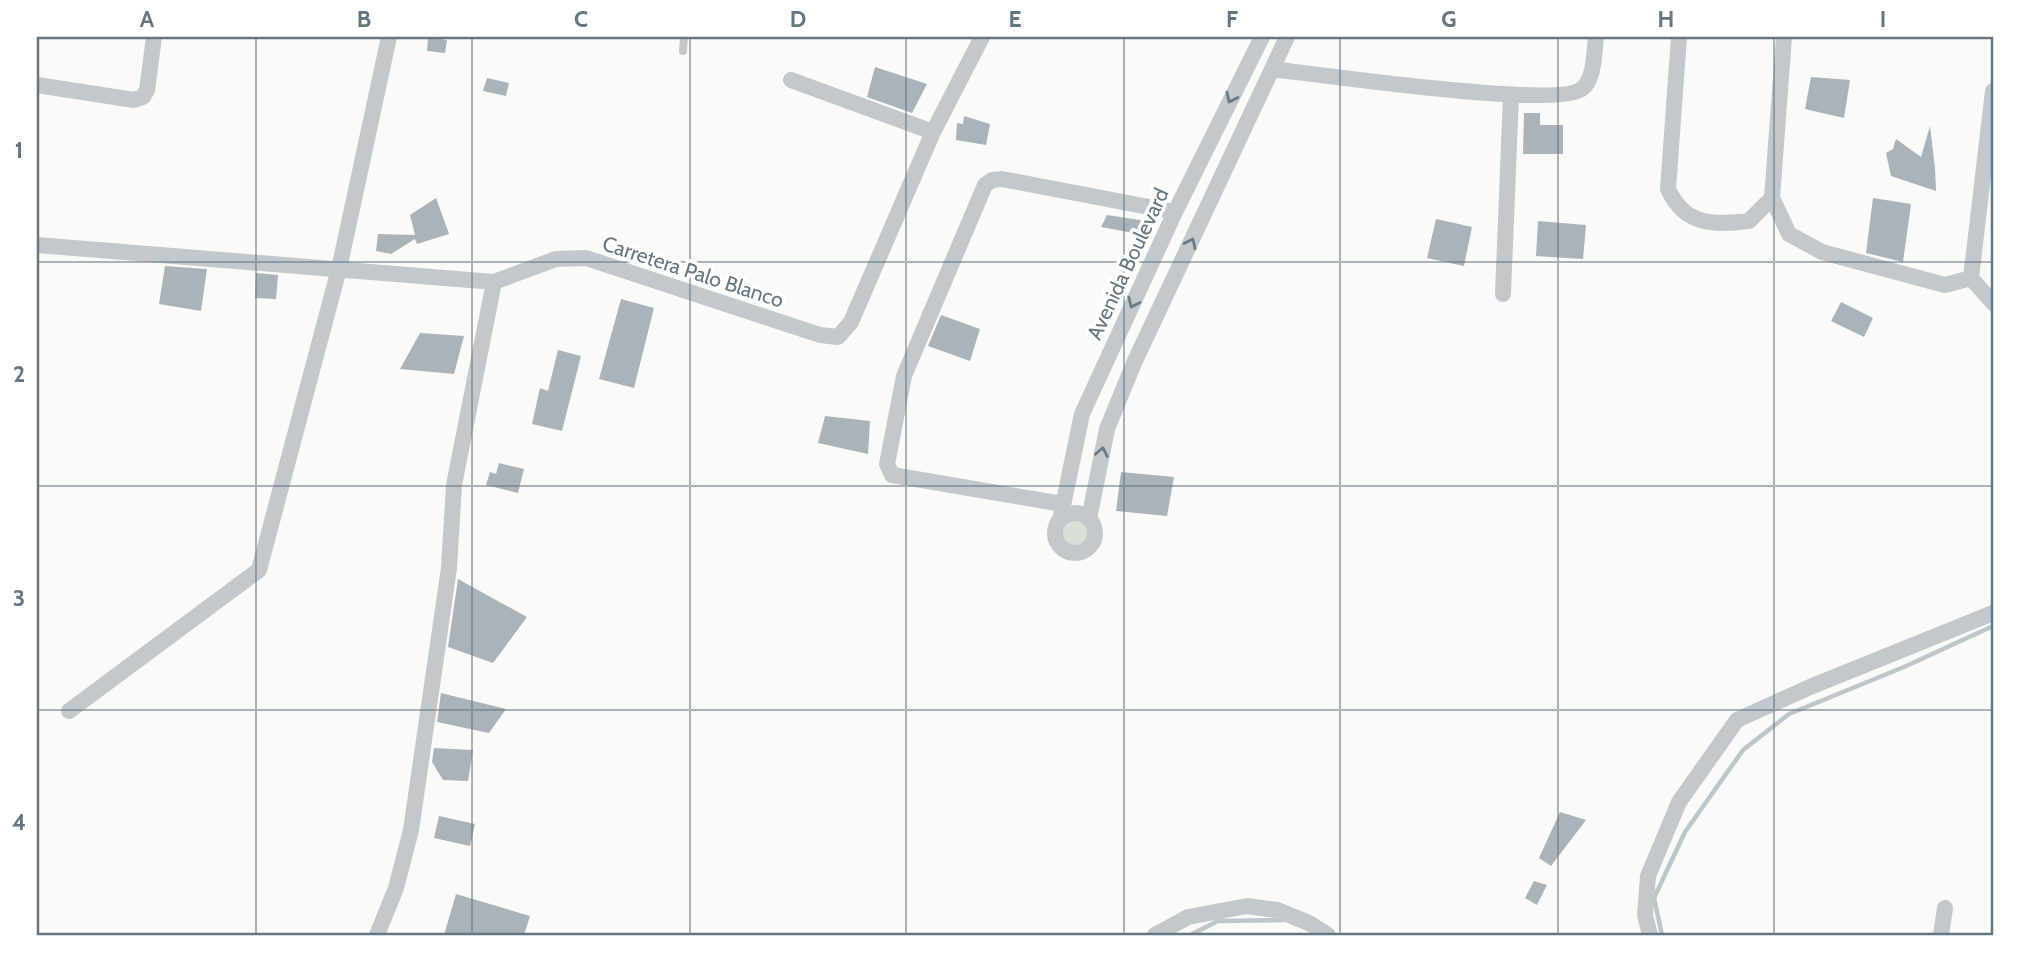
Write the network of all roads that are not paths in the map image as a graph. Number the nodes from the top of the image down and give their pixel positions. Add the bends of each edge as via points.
1 (154, 37) edge
2 (389, 37) edge
3 (684, 37) edge
4 (982, 37) edge
5 (1262, 37) edge
6 (1287, 37) edge
7 (1596, 37) edge
8 (1679, 37) edge
9 (1784, 37) edge
10 (683, 51) dead end
11 (1272, 69) junction
12 (791, 80) dead end
13 (37, 85) edge
14 (1993, 91) edge
15 (1511, 95) junction
16 (933, 132) junction
17 (1772, 198) junction
18 (1175, 212) junction
19 (37, 245) edge
20 (339, 269) junction
21 (1971, 278) junction
22 (494, 282) junction
23 (1503, 294) dead end
24 (1993, 303) edge
25 (1062, 512) junction
26 (1089, 519) junction
27 (1993, 613) edge
28 (69, 710) dead end
29 (1945, 908) dead end
30 (377, 935) edge
31 (1155, 935) edge
32 (1328, 935) edge
33 (1650, 935) edge
34 (1941, 935) edge

1 - 13 street via 143,97 134,100
2 - 20 street
3 - 10 lane
4 - 16 street, Carretera Palo Blanco
5 -> 18 street, Avenida Boulevard
6 - 11 street
7 - 15 street via 1591,75 1584,88 1570,94
8 - 17 street via 1668,189 1675,204 1695,219 1718,224 1749,221
9 - 17 street
11 - 15 street
26 -> 11 street via 1107,429
12 - 16 street
14 - 21 street
15 - 23 street
16 - 22 street, Carretera Palo Blanco via 851,322 838,337 586,258 556,260
17 - 21 street via 1789,234 1822,252 1945,285
18 -> 25 street, Avenida Boulevard via 1082,414
18 - 25 street via 992,180 985,185 904,376 887,464 892,475
19 - 20 street, Carretera Palo Blanco
20 - 22 street, Carretera Palo Blanco
20 - 28 street via 259,570
21 - 24 street
22 - 30 street via 454,485 449,568 411,830 396,888
25 - 26 street
25 - 26 street via 1056,532 1059,544 1076,553 1093,543 1095,530
27 - 33 street via 1737,720 1679,802 1648,876 1645,915
29 - 34 street
31 - 32 street via 1188,917 1247,906 1277,910

